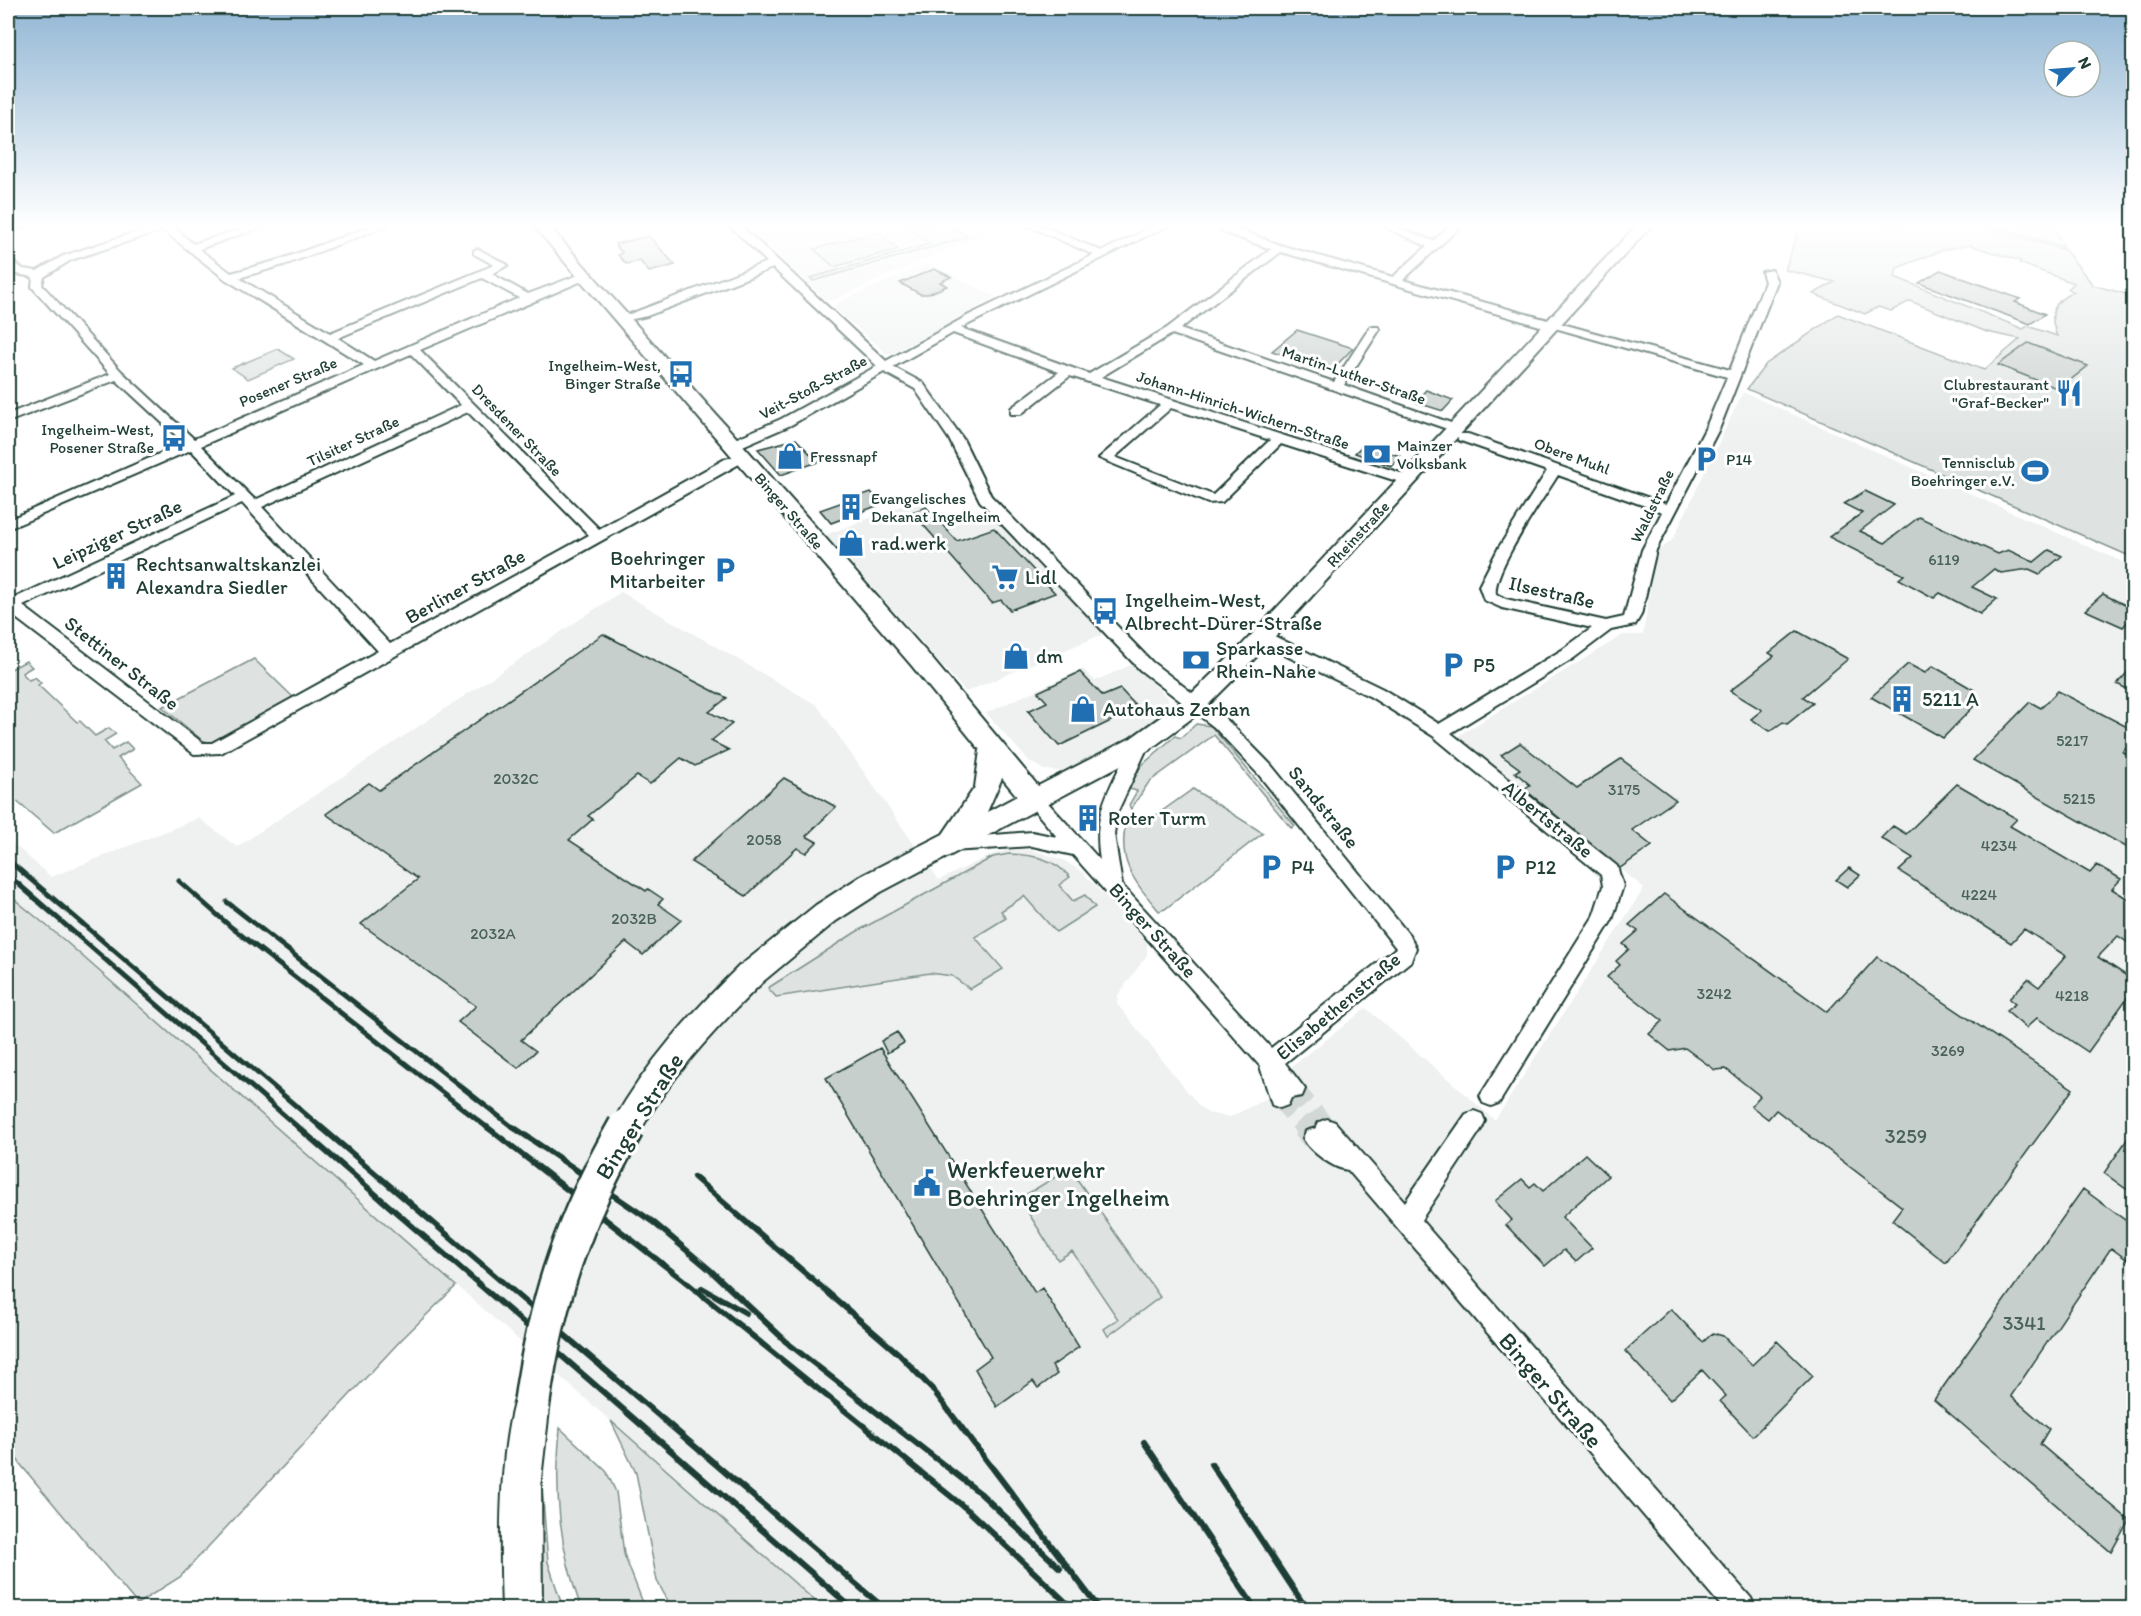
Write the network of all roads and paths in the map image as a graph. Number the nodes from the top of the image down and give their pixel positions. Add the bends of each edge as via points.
1 (50, 300) edge
2 (268, 300) edge
3 (417, 300) edge
4 (521, 300) edge
5 (606, 300) edge
6 (678, 300) edge
7 (816, 300) edge
8 (1009, 300) edge
9 (1210, 300) edge
10 (1465, 300) edge
11 (1575, 300) edge
12 (1764, 300) edge
13 (623, 320) junction
14 (1552, 325) junction
15 (952, 329) junction
16 (1374, 329) dead end
17 (1171, 330) junction
18 (329, 338) junction
19 (412, 348) junction
20 (373, 365) junction
21 (885, 367) junction
22 (1068, 371) junction
23 (118, 375) junction
24 (1735, 375) junction
25 (1091, 378) junction
26 (1337, 387) junction
27 (1169, 403) junction
28 (468, 407) junction
29 (1016, 411) dead end
30 (8, 418) edge
31 (1460, 432) junction
32 (1279, 438) junction
33 (192, 444) junction
34 (738, 451) junction
35 (1555, 469) junction
36 (1408, 480) junction
37 (248, 502) junction
38 (1669, 510) junction
39 (8, 525) edge
40 (597, 535) junction
41 (10, 607) edge
42 (1606, 626) junction
43 (1262, 637) junction
44 (390, 652) junction
45 (1195, 704) junction
46 (1439, 732) junction
47 (1140, 744) junction
48 (992, 750) junction
49 (207, 751) joint
50 (1034, 799) junction
51 (948, 844) junction
52 (1080, 850) junction
53 (1113, 885) junction
54 (1406, 948) joint
55 (1269, 1062) junction
56 (1287, 1093) tunnel mouth
57 (1491, 1096) dead end
58 (1474, 1121) dead end
59 (1320, 1134) tunnel mouth
60 (1406, 1221) junction
61 (522, 1608) edge
62 (1741, 1608) edge

1 - 23 street
2 - 18 street
3 - 18 street
4 - 19 street, Posener Straße
5 - 13 main road, Binger Straße
6 - 13 street
7 - 21 street, Sandstraße
8 - 15 street, Veit-Stoß-Straße
9 - 17 street
10 - 14 street
11 - 14 main road, Rheinstraße
12 - 24 street, Waldstraße
13 - 34 main road, Binger Straße
14 - 24 street
14 - 31 main road, Rheinstraße
15 - 21 street, Veit-Stoß-Straße
15 - 22 street, Johann-Hinrich-Wichern-Straße
16 - 26 street
17 - 25 street
17 - 26 street, Martin-Luther-Straße
18 - 20 street
19 - 20 street, Posener Straße
19 - 28 street, Dresdener Straße
20 - 33 street, Posener Straße
21 - 34 street, Veit-Stoß-Straße
21 - 45 street, Sandstraße via 915,383 929,398 956,439 985,498 1146,666
22 - 25 street, Johann-Hinrich-Wichern-Straße
22 - 29 street
23 - 30 street
23 - 33 street
24 - 38 street, Waldstraße via 1713,427
25 - 27 street, Johann-Hinrich-Wichern-Straße
26 - 31 street, Martin-Luther-Straße
27 - 32 street, Johann-Hinrich-Wichern-Straße
27 - 32 street via 1106,458 1208,499 1217,499
28 - 37 street, Tilsiter Straße
28 - 40 street, Dresdener Straße
31 - 35 street, Obere Muhl
31 - 36 main road, Rheinstraße
32 - 36 street, Johann-Hinrich-Wichern-Straße
33 - 37 street
33 - 39 street, Posener Straße
34 - 40 street, Berliner Straße via 730,462
34 - 48 main road, Binger Straße via 936,679
35 - 38 street, Obere Muhl
35 - 42 street, Ilsestraße via 1486,586 1490,597 1502,603
36 - 43 main road, Rheinstraße
37 - 41 street, Leipziger Straße
37 - 44 street
38 - 42 street, Waldstraße via 1649,550 1634,615 1629,621
40 - 44 street, Berliner Straße
41 - 49 street, Stettiner Straße via 200,750
42 - 46 street, Waldstraße via 1568,654
43 - 45 main road, Rheinstraße
43 - 46 street, Albertstraße via 1377,693
44 - 49 street, Berliner Straße
45 - 47 main road, Rheinstraße
45 - 54 street, Sandstraße via 1220,723 1265,770
46 - 57 street, Albertstraße via 1604,864 1613,879 1602,920
47 - 50 main road, Rheinstraße
47 - 53 street via 1108,813 1105,834
48 - 50 main road, Binger Straße
48 - 51 main road via 987,793
50 - 51 main road, Binger Straße
50 - 52 street, Binger Straße
51 - 52 street via 1032,839
51 - 61 main road, Binger Straße, bridge via 826,912 750,975 714,1009 665,1068 622,1135 567,1250 541,1334 522,1479
52 - 53 street, Binger Straße
53 - 55 street, Binger Straße
54 - 55 street, Elisabethenstraße via 1404,955
55 - 56 street, Binger Straße
58 - 60 street
59 - 60 street, Binger Straße via 1363,1170
60 - 62 street, Binger Straße

